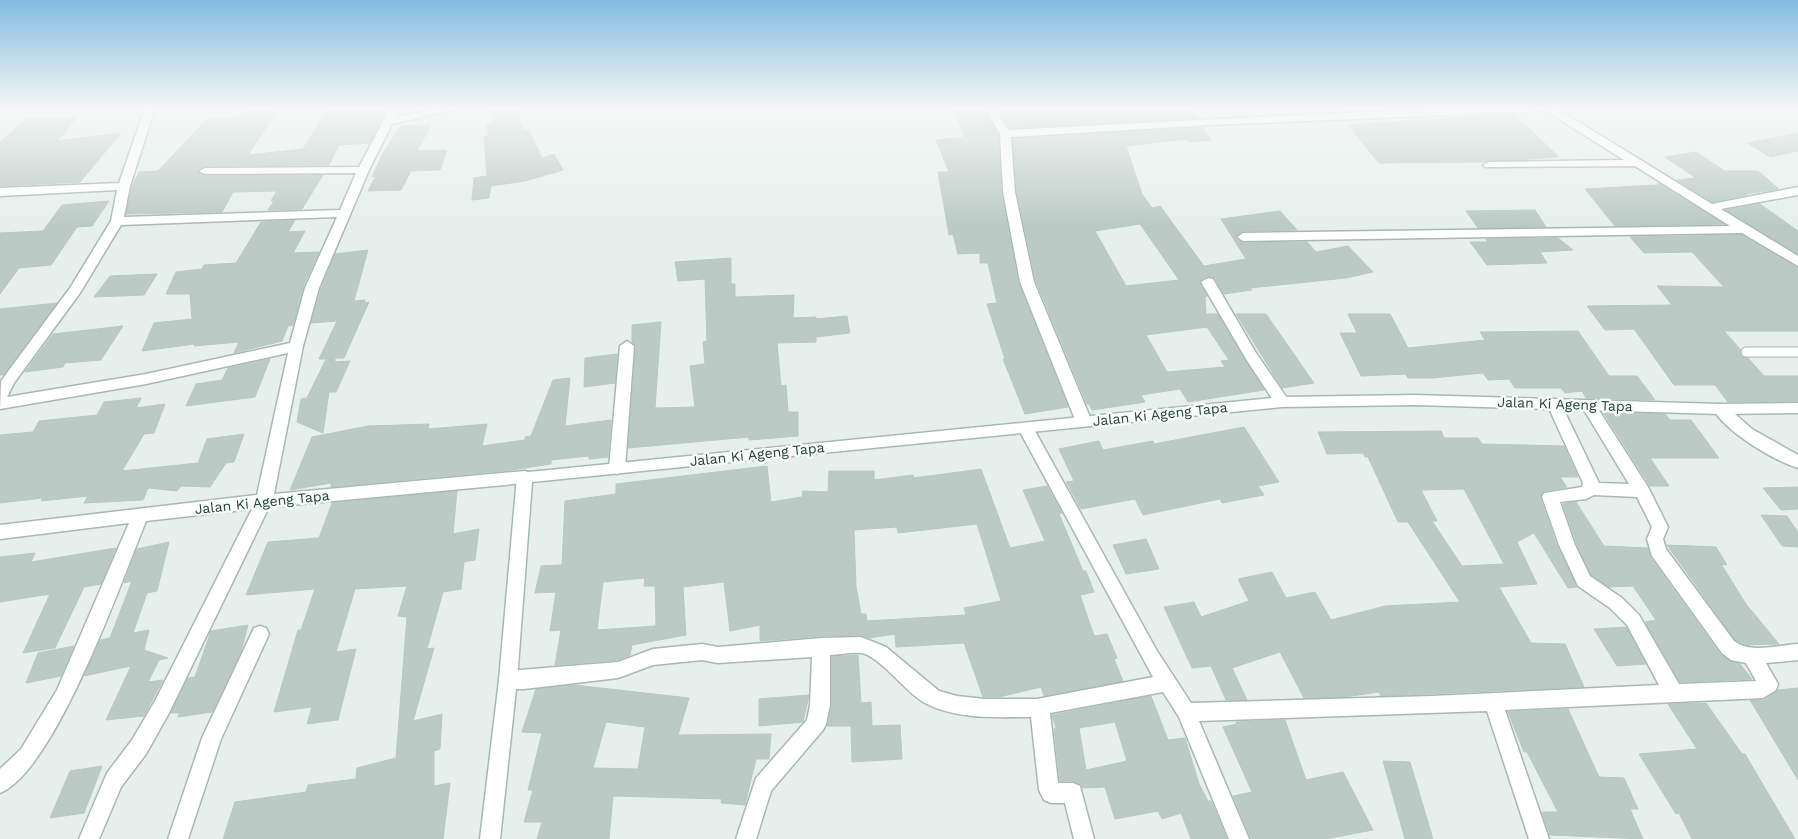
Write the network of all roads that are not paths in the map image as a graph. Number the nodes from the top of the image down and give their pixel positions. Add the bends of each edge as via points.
1 (137, 147) edge
2 (375, 147) edge
3 (1006, 147) edge
4 (1610, 147) edge
5 (1637, 164) junction
6 (1489, 165) dead end
7 (363, 170) junction
8 (205, 171) dead end
9 (124, 186) junction
10 (1798, 191) edge
11 (0, 192) edge
12 (1710, 208) junction
13 (345, 213) junction
14 (117, 221) junction
15 (1747, 229) junction
16 (1243, 237) dead end
17 (1798, 262) edge
18 (1208, 282) dead end
19 (297, 341) junction
20 (627, 346) dead end
21 (1746, 352) dead end
22 (1798, 352) edge
23 (2, 394) edge
24 (1282, 402) junction
25 (1554, 404) junction
26 (1588, 405) junction
27 (1798, 408) edge
28 (1720, 409) junction
29 (1084, 422) junction
30 (1026, 428) junction
31 (1798, 462) edge
32 (617, 468) junction
33 (517, 478) junction
34 (1590, 489) junction
35 (1642, 491) junction
36 (264, 501) junction
37 (140, 516) junction
38 (0, 532) edge
39 (260, 634) dead end
40 (821, 646) junction
41 (1798, 652) edge
42 (1751, 656) junction
43 (508, 680) junction
44 (1167, 683) junction
45 (1673, 692) junction
46 (1493, 702) junction
47 (1040, 708) junction
48 (1186, 712) junction
49 (0, 783) edge
50 (89, 839) edge
51 (178, 839) edge
52 (490, 839) edge
53 (746, 839) edge
54 (1084, 839) edge
55 (1239, 839) edge
56 (1539, 839) edge

1 - 9 street
2 - 7 street
3 - 29 street via 1009,192 1027,282
4 - 5 street
5 - 6 street
5 - 12 street
7 - 8 street
7 - 13 street
9 - 11 street
9 - 14 street
10 - 12 street
12 - 15 street
13 - 14 street
13 - 19 street via 312,288
14 - 23 street via 75,290
15 - 16 street
15 - 17 street
18 - 24 street
19 - 23 street via 146,379
19 - 36 street
20 - 32 street
21 - 22 lane
24 - 25 street, Jalan Ki Ageng Tapa via 1415,400
24 - 29 street, Jalan Ki Ageng Tapa
25 - 26 street, Jalan Ki Ageng Tapa
25 - 34 street via 1591,483
26 - 28 street, Jalan Ki Ageng Tapa
26 - 35 street
27 - 28 street, Jalan Ki Ageng Tapa
28 - 31 street via 1753,439
29 - 30 street, Jalan Ki Ageng Tapa
30 - 32 street, Jalan Ki Ageng Tapa
30 - 44 street
32 - 33 street, Jalan Ki Ageng Tapa
33 - 36 street, Jalan Ki Ageng Tapa
33 - 43 street
34 - 35 street
34 - 45 street via 1576,496 1550,497 1567,546 1584,581 1620,606 1633,620
35 - 42 street via 1660,527 1655,544 1664,560 1728,646 1737,654
36 - 37 street, Jalan Ki Ageng Tapa
36 - 50 street via 162,707 139,747 114,780
37 - 38 street, Jalan Ki Ageng Tapa
37 - 49 street via 64,695 28,756
39 - 51 street via 212,738
40 - 43 street via 654,657 618,670
40 - 47 street via 870,646 921,690 947,702
40 - 53 street via 820,705 816,724 763,785
41 - 42 street
42 - 45 street via 1769,684 1763,688
43 - 52 street
44 - 47 street
44 - 48 street
45 - 46 street
46 - 48 street
46 - 56 street
47 - 54 street via 1049,790 1051,793 1073,793
48 - 55 street

